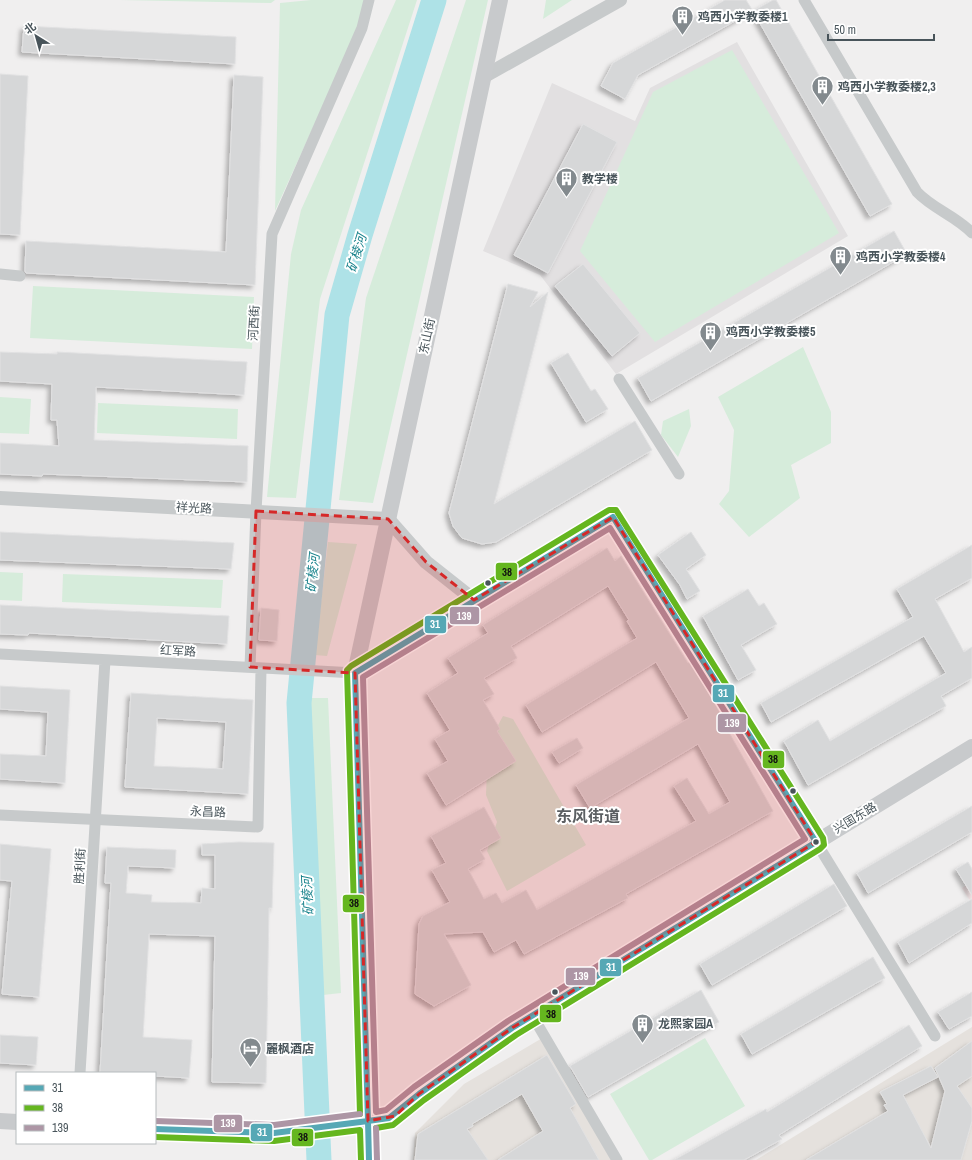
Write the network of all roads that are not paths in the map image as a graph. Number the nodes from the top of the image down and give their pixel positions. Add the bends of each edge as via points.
1 (370, 0) edge
2 (500, 0) edge
3 (620, 0) edge
4 (804, 0) edge
5 (483, 77) junction
6 (972, 232) edge
7 (0, 274) edge
8 (20, 276) dead end
9 (619, 379) dead end
10 (679, 474) dead end
11 (0, 498) edge
12 (256, 511) junction
13 (388, 518) junction
14 (474, 600) junction
15 (0, 654) edge
16 (105, 660) junction
17 (254, 667) junction
18 (348, 672) junction
19 (972, 747) edge
20 (0, 815) edge
21 (95, 820) junction
22 (816, 842) junction
23 (532, 1015) junction
24 (935, 1036) dead end
25 (80, 1072) edge
26 (0, 1121) edge
27 (16, 1122) edge
28 (156, 1129) edge
29 (369, 1160) edge
30 (617, 1160) edge

1 - 12 street, 河西街 via 362,28 272,234
2 - 5 main road, 东山街
3 - 5 street
4 - 6 street via 917,192 927,202 964,224
5 - 13 main road, 东山街
7 - 8 street
9 - 10 street
11 - 12 street, 祥光路
12 - 13 street, 祥光路
12 - 17 street, 河西街
13 - 14 street via 426,562
13 - 18 main road, 东山街
14 - 18 street
14 - 22 street via 613,517
15 - 16 street, 红军路
16 - 17 street, 红军路
16 - 21 street, 胜利街
17 - 18 street, 红军路
17 - 21 street, 永昌路 via 258,826
18 - 29 main road, 东山街, bridge
19 - 22 main road, 兴国东路
20 - 21 street, 永昌路
21 - 25 street, 胜利街
22 - 23 main road, 兴国东路
22 - 24 street
23 - 28 main road, 兴国东路 via 389,1118 274,1133
23 - 30 street
26 - 27 main road

